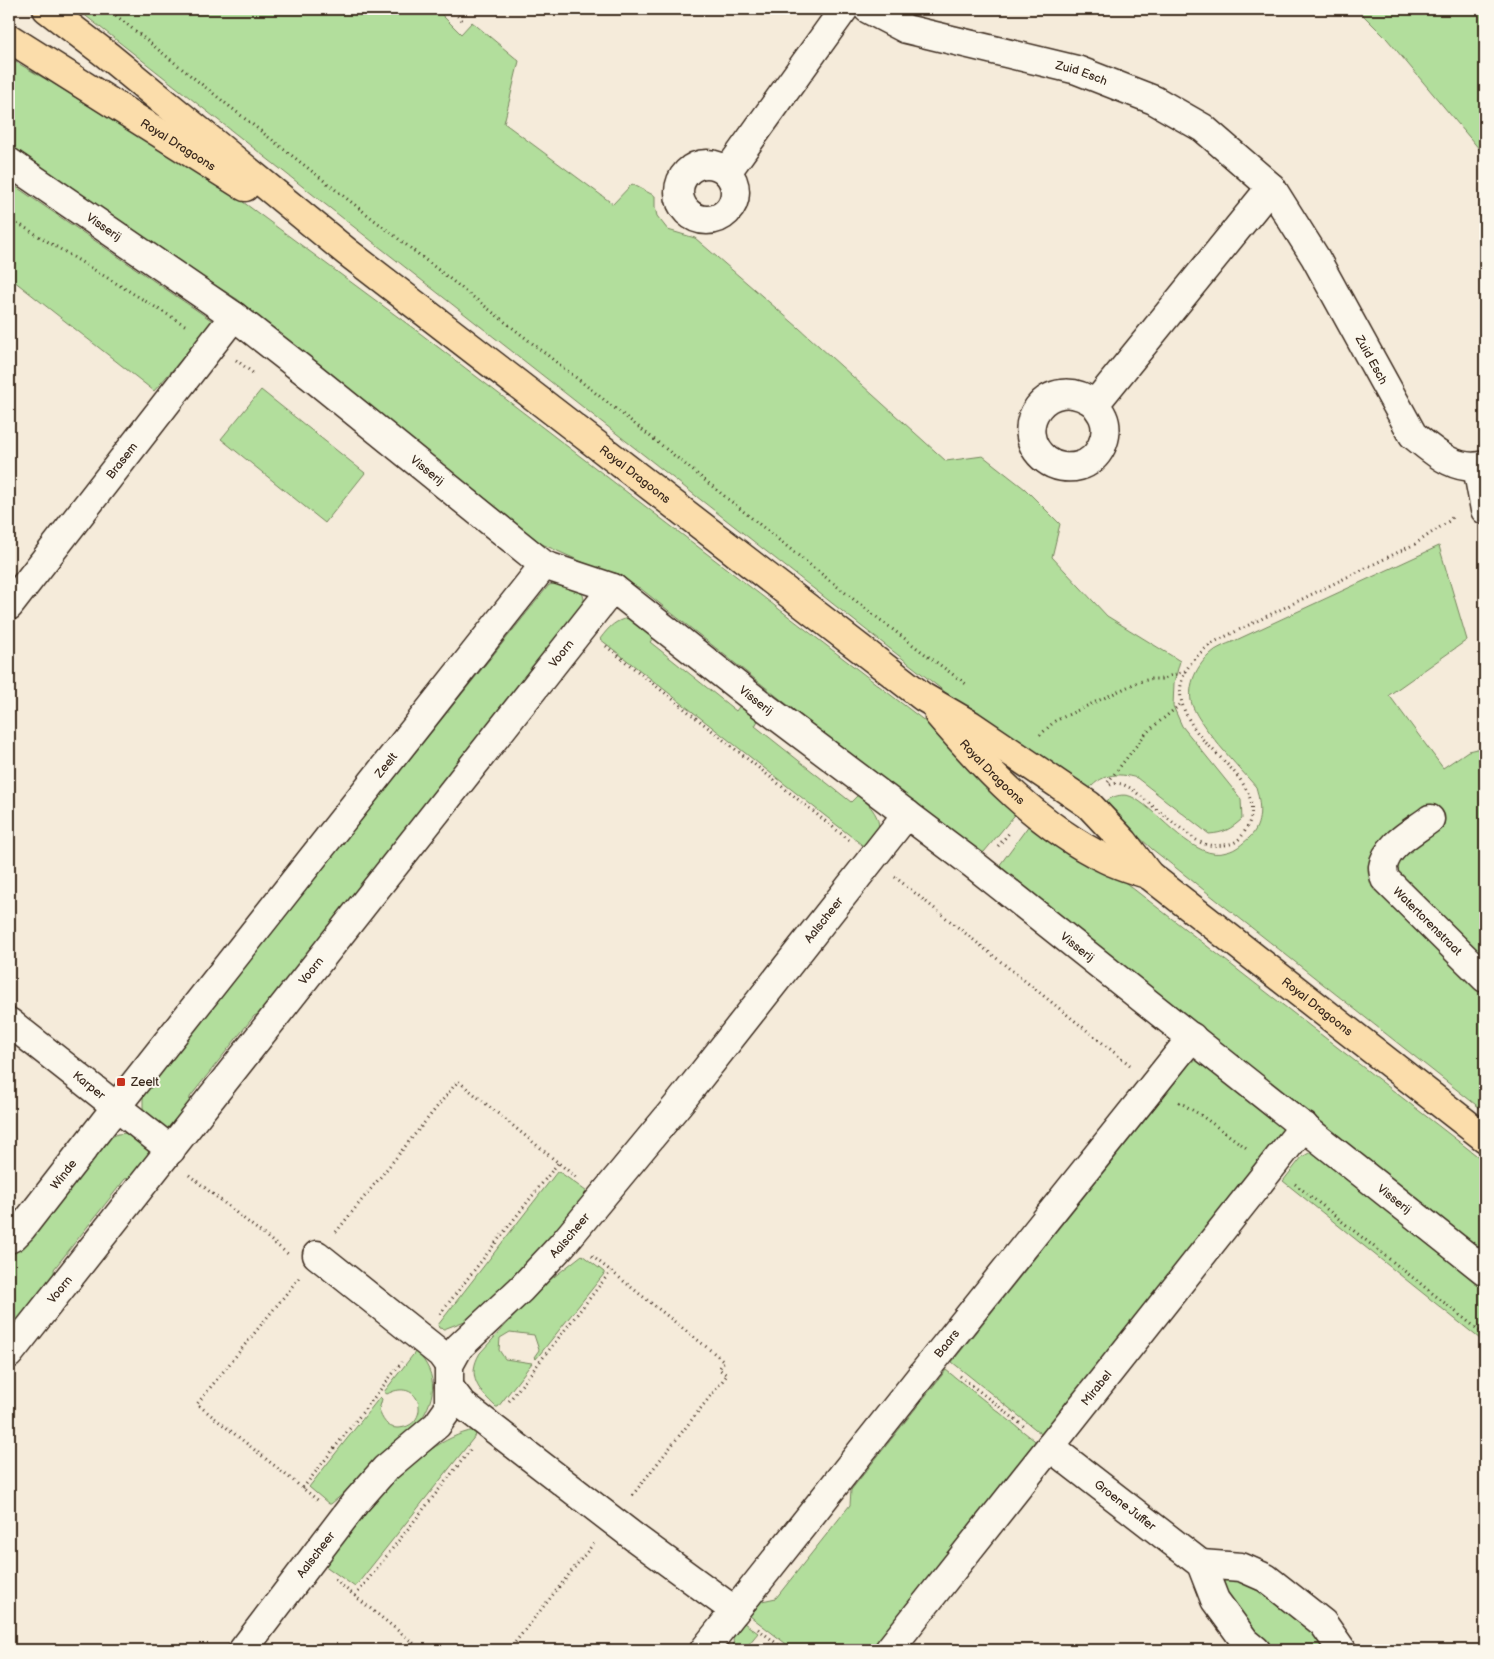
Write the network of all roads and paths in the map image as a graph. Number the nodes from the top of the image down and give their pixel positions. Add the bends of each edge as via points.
1 (48, 9) edge
2 (108, 9) edge
3 (450, 9) edge
4 (844, 9) edge
5 (868, 9) edge
6 (462, 21) dead end
7 (9, 38) edge
8 (9, 162) edge
9 (727, 172) dead end
10 (1271, 187) junction
11 (9, 218) edge
12 (347, 252) junction
13 (234, 316) junction
14 (213, 342) junction
15 (260, 378) dead end
16 (1095, 404) dead end
17 (1481, 466) edge
18 (1458, 510) dead end
19 (1485, 510) edge
20 (544, 565) junction
21 (613, 588) junction
22 (9, 606) edge
23 (582, 627) junction
24 (1185, 671) junction
25 (969, 686) dead end
26 (923, 697) junction
27 (1182, 703) junction
28 (1038, 736) dead end
29 (1095, 798) junction
30 (1029, 808) junction
31 (907, 814) junction
32 (1430, 819) dead end
33 (872, 859) junction
34 (979, 870) junction
35 (1149, 875) junction
36 (1485, 978) edge
37 (9, 1022) edge
38 (1192, 1037) junction
39 (1155, 1084) junction
40 (116, 1107) junction
41 (1304, 1126) junction
42 (1485, 1138) edge
43 (168, 1153) junction
44 (558, 1163) junction
45 (1272, 1166) junction
46 (601, 1197) junction
47 (568, 1237) junction
48 (9, 1238) edge
49 (311, 1262) junction
50 (612, 1271) junction
51 (1485, 1271) edge
52 (1485, 1335) edge
53 (421, 1338) junction
54 (9, 1354) edge
55 (936, 1357) junction
56 (449, 1376) junction
57 (490, 1426) junction
58 (1050, 1447) junction
59 (302, 1488) junction
60 (342, 1520) junction
61 (612, 1520) junction
62 (312, 1561) junction
63 (1201, 1564) junction
64 (356, 1596) junction
65 (735, 1612) junction
66 (243, 1650) edge
67 (422, 1650) edge
68 (509, 1650) edge
69 (704, 1650) edge
70 (889, 1650) edge
71 (1256, 1650) edge
72 (1342, 1650) edge

1 - 12 main road, Royal Dragoons
2 - 25 path via 907,642
3 - 6 path
4 - 9 street
5 - 10 street, Zuid Esch via 906,29 1077,70 1154,100 1203,128
7 - 12 main road, Royal Dragoons
8 - 13 street, Visserij
10 - 16 street
10 - 17 street, Zuid Esch via 1315,257 1413,435 1453,464
11 - 14 path
12 - 26 main road, Royal Dragoons
13 - 14 street, Brasem
13 - 20 street, Visserij
14 - 15 path
14 - 22 street, Brasem
17 - 19 street
18 - 24 path via 1449,521 1415,544 1212,643
20 - 21 street, Visserij
20 - 40 street, Zeelt
21 - 23 street, Voorn
21 - 31 street, Visserij
23 - 33 path
23 - 43 street, Voorn
24 - 27 path via 1180,690
24 - 28 path via 1138,682 1055,721
26 - 29 main road, Royal Dragoons
26 - 30 main road, Royal Dragoons via 959,739
27 - 29 path via 1147,732
27 - 29 path via 1201,737 1244,785 1252,805 1248,826 1241,838 1232,844 1215,846 1201,842 1123,784 1114,783
29 - 35 main road, Royal Dragoons
30 - 34 path
30 - 35 main road, Royal Dragoons via 1072,840 1106,859
31 - 33 street, Aalscheer
31 - 34 street, Visserij
32 - 36 street, Watertorenstraat via 1392,848 1383,867 1385,879
33 - 39 path
33 - 46 street, Aalscheer
34 - 38 street, Visserij
35 - 42 main road, Royal Dragoons
37 - 40 street, Karper
38 - 39 street, Baars
38 - 41 street, Visserij
39 - 45 path
39 - 55 street, Baars
40 - 43 street, Karper
40 - 48 street, Winde via 22,1228
41 - 45 street, Mirabel
41 - 51 street, Visserij
43 - 49 path
43 - 54 street, Voorn
44 - 46 path
44 - 49 path via 458,1080
44 - 53 path
45 - 52 path
45 - 58 street, Mirabel
46 - 47 street, Aalscheer
47 - 50 path
47 - 56 street, Aalscheer via 521,1289 459,1347
49 - 53 street
49 - 59 path via 197,1404
50 - 57 path
50 - 61 path via 724,1361 719,1369 727,1374
53 - 56 street via 441,1354
53 - 59 path
55 - 58 path
55 - 65 street, Baars
56 - 57 street via 463,1405
56 - 60 street, Aalscheer via 449,1408 437,1425 385,1469
57 - 61 street
57 - 64 path
58 - 63 street, Groene Juffer
58 - 70 street, Mirabel
59 - 60 path
60 - 62 street, Aalscheer
61 - 65 street
61 - 68 path
62 - 64 path
62 - 66 street, Aalscheer
63 - 71 street via 1215,1600 1245,1641
63 - 72 street via 1241,1567 1266,1578 1323,1623
64 - 67 path
65 - 69 street, Baars

